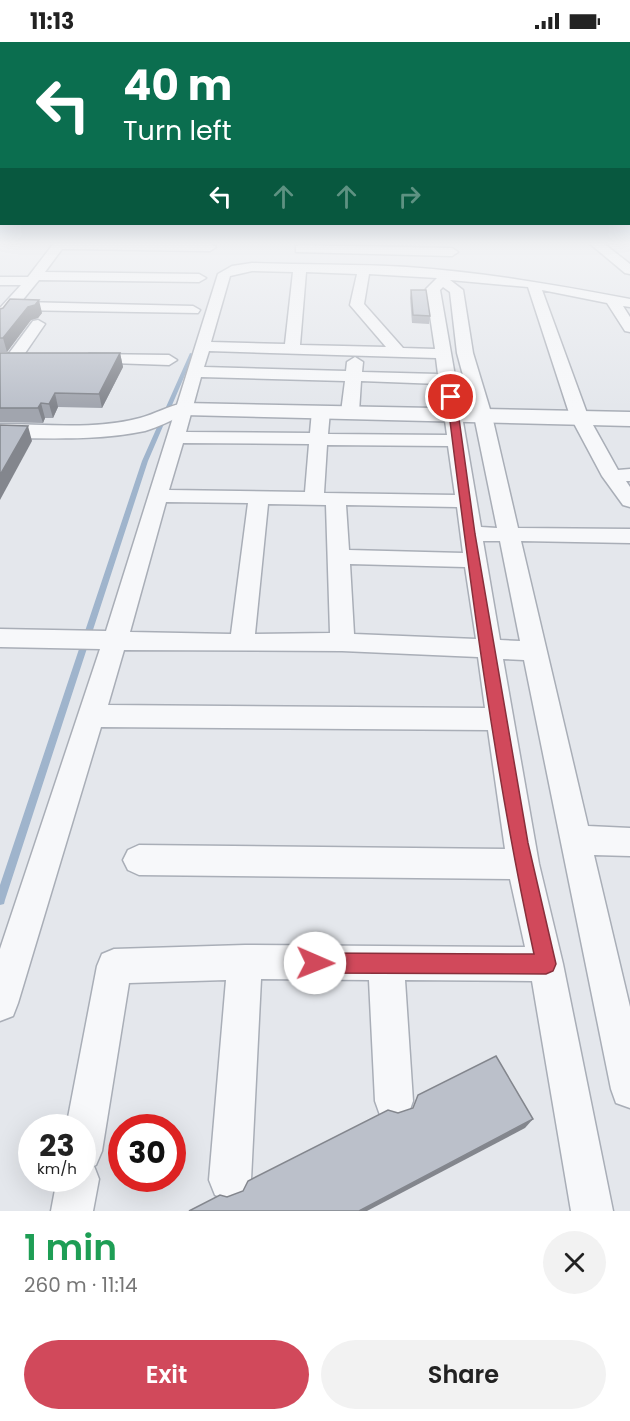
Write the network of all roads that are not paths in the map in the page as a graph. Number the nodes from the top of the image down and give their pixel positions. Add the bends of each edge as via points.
1 (15, 298) edge
2 (217, 298) edge
3 (297, 298) edge
4 (358, 298) edge
5 (434, 298) edge
6 (457, 298) edge
7 (538, 298) edge
8 (600, 298) edge
9 (612, 300) junction
10 (630, 303) edge
11 (3, 310) edge
12 (193, 310) dead end
13 (38, 324) dead end
14 (630, 328) edge
15 (202, 346) junction
16 (292, 348) junction
17 (357, 351) junction
18 (398, 352) junction
19 (6, 359) edge
20 (35, 359) edge
21 (69, 359) edge
22 (169, 360) dead end
23 (446, 366) junction
24 (195, 372) junction
25 (353, 376) junction
26 (180, 410) junction
27 (321, 411) junction
28 (350, 412) junction
29 (483, 416) junction
30 (579, 416) junction
31 (630, 419) edge
32 (455, 428) junction
33 (0, 431) edge
34 (176, 437) junction
35 (319, 439) junction
36 (621, 476) edge
37 (158, 496) junction
38 (259, 498) junction
39 (325, 499) junction
40 (465, 501) junction
41 (630, 501) edge
42 (509, 536) junction
43 (630, 536) edge
44 (472, 547) junction
45 (339, 557) junction
46 (108, 639) junction
47 (342, 642) junction
48 (242, 643) junction
49 (3, 644) edge
50 (489, 650) junction
51 (535, 651) junction
52 (91, 716) junction
53 (498, 719) junction
54 (574, 840) junction
55 (630, 842) edge
56 (139, 860) dead end
57 (523, 864) junction
58 (245, 962) junction
59 (386, 964) junction
60 (546, 964) junction
61 (0, 1003) edge
62 (630, 1089) edge
63 (394, 1101) dead end
64 (88, 1114) edge
65 (230, 1180) dead end
66 (76, 1192) edge
67 (72, 1211) edge
68 (592, 1211) edge

1 - 11 street
2 - 15 street
3 - 16 street
4 - 18 street via 357,304
5 - 23 street
6 - 29 street via 465,353
7 - 30 street
8 - 9 street
9 - 10 street
9 - 14 street
11 - 12 street
13 - 19 street
15 - 16 street
15 - 24 street
16 - 17 street
17 - 18 street
17 - 25 street
18 - 23 street
19 - 20 street
21 - 22 street
23 - 25 street
23 - 32 street
24 - 25 street
24 - 26 street
25 - 28 street
26 - 27 street
26 - 33 street via 144,425 102,431
26 - 34 street
27 - 28 street
27 - 35 street
28 - 32 street
29 - 30 street
29 - 32 street
29 - 42 street
30 - 31 street
30 - 36 street
32 - 35 street
32 - 40 street
34 - 35 street
34 - 37 street
35 - 39 street
36 - 41 street
37 - 38 street
37 - 46 street
38 - 39 street
38 - 48 street
39 - 40 street
39 - 45 street
40 - 44 street
42 - 43 street
42 - 44 street
42 - 51 street
44 - 45 street
44 - 50 street
45 - 47 street
46 - 48 street
46 - 49 street via 59,638
46 - 52 street
47 - 48 street
47 - 50 street
50 - 51 street
50 - 53 street
51 - 54 street
52 - 53 street
52 - 61 street
53 - 57 street
54 - 55 street
54 - 62 street
56 - 57 street
57 - 60 street
58 - 59 street
58 - 64 street via 114,966
58 - 65 street
59 - 60 street
59 - 63 street
60 - 68 street
66 - 67 street

